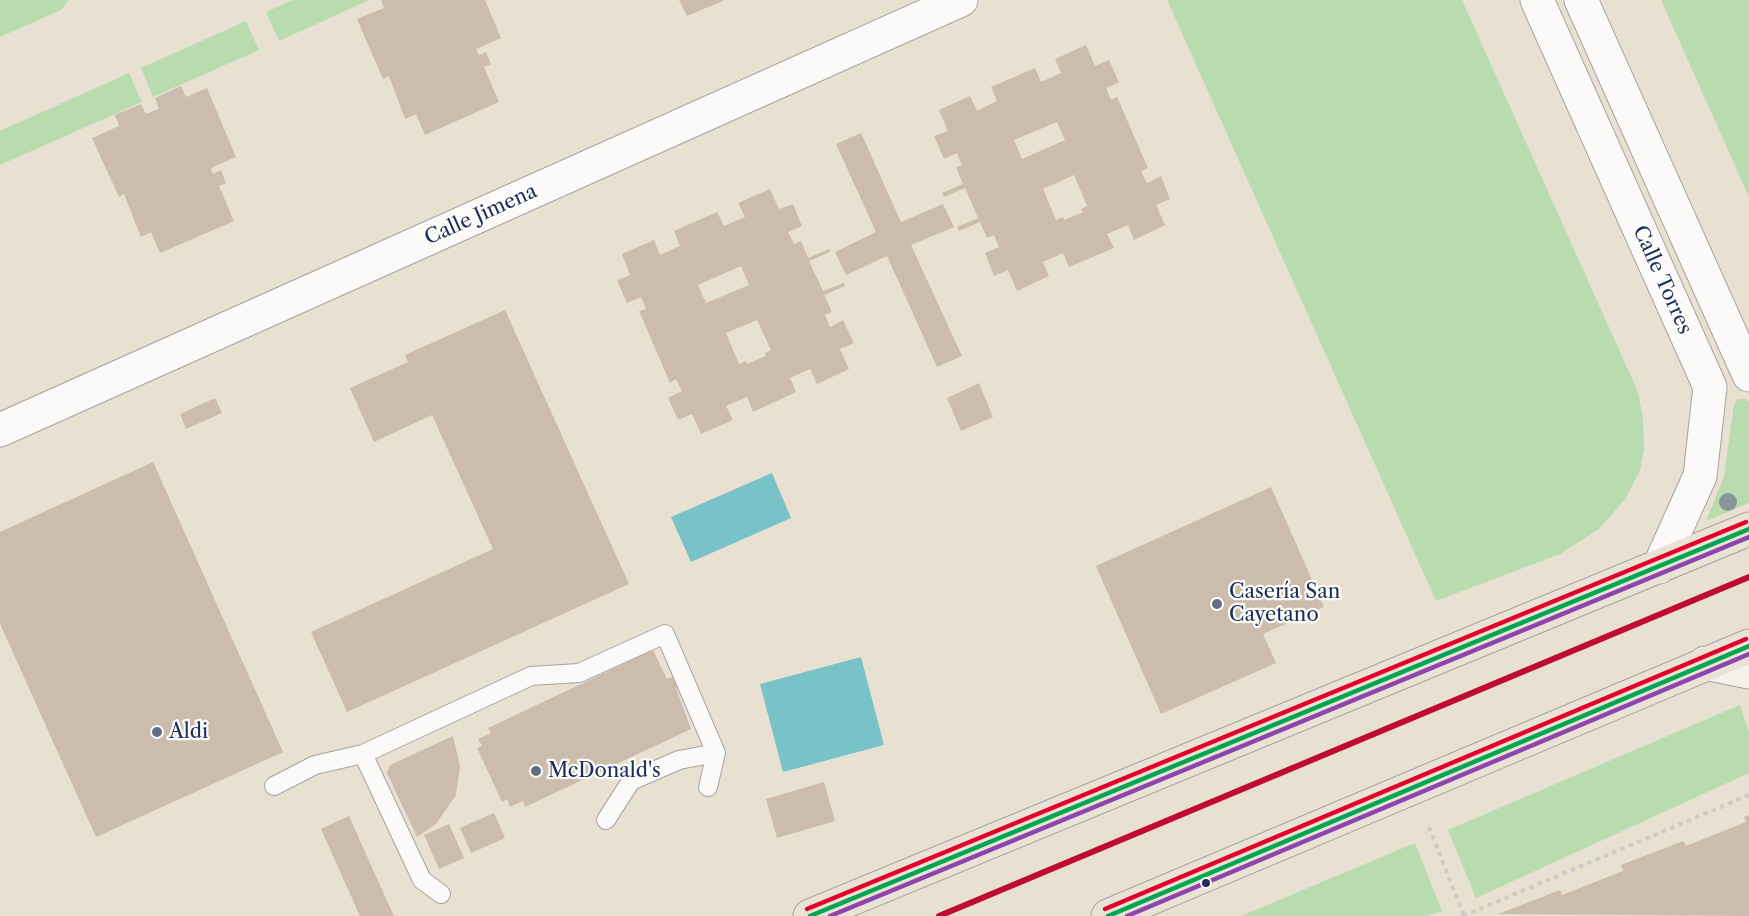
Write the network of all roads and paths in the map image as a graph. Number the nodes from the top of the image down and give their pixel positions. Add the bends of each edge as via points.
1 (961, 0) edge
2 (1537, 0) edge
3 (1581, 0) edge
4 (1749, 375) edge
5 (0, 430) edge
6 (1749, 529) edge
7 (1659, 567) junction
8 (1749, 646) edge
9 (1705, 663) junction
10 (1749, 672) edge
11 (716, 753) junction
12 (363, 754) junction
13 (274, 786) dead end
14 (708, 786) dead end
15 (1749, 795) edge
16 (606, 820) dead end
17 (1429, 827) dead end
18 (441, 894) dead end
19 (810, 916) edge
20 (1108, 916) edge
21 (1464, 916) edge

1 - 5 street, Calle Jimena
2 - 7 street, Calle Torres via 1710,387 1700,476
3 - 4 street, Calle Torres
6 - 7 main road
7 - 19 main road
8 - 9 main road
9 - 10 main road
9 - 20 main road
11 - 12 lane via 665,634 579,673 531,676
11 - 14 lane
11 - 16 lane via 680,760 630,781
12 - 13 lane via 315,765
12 - 18 lane via 422,880
15 - 21 path
17 - 21 path

